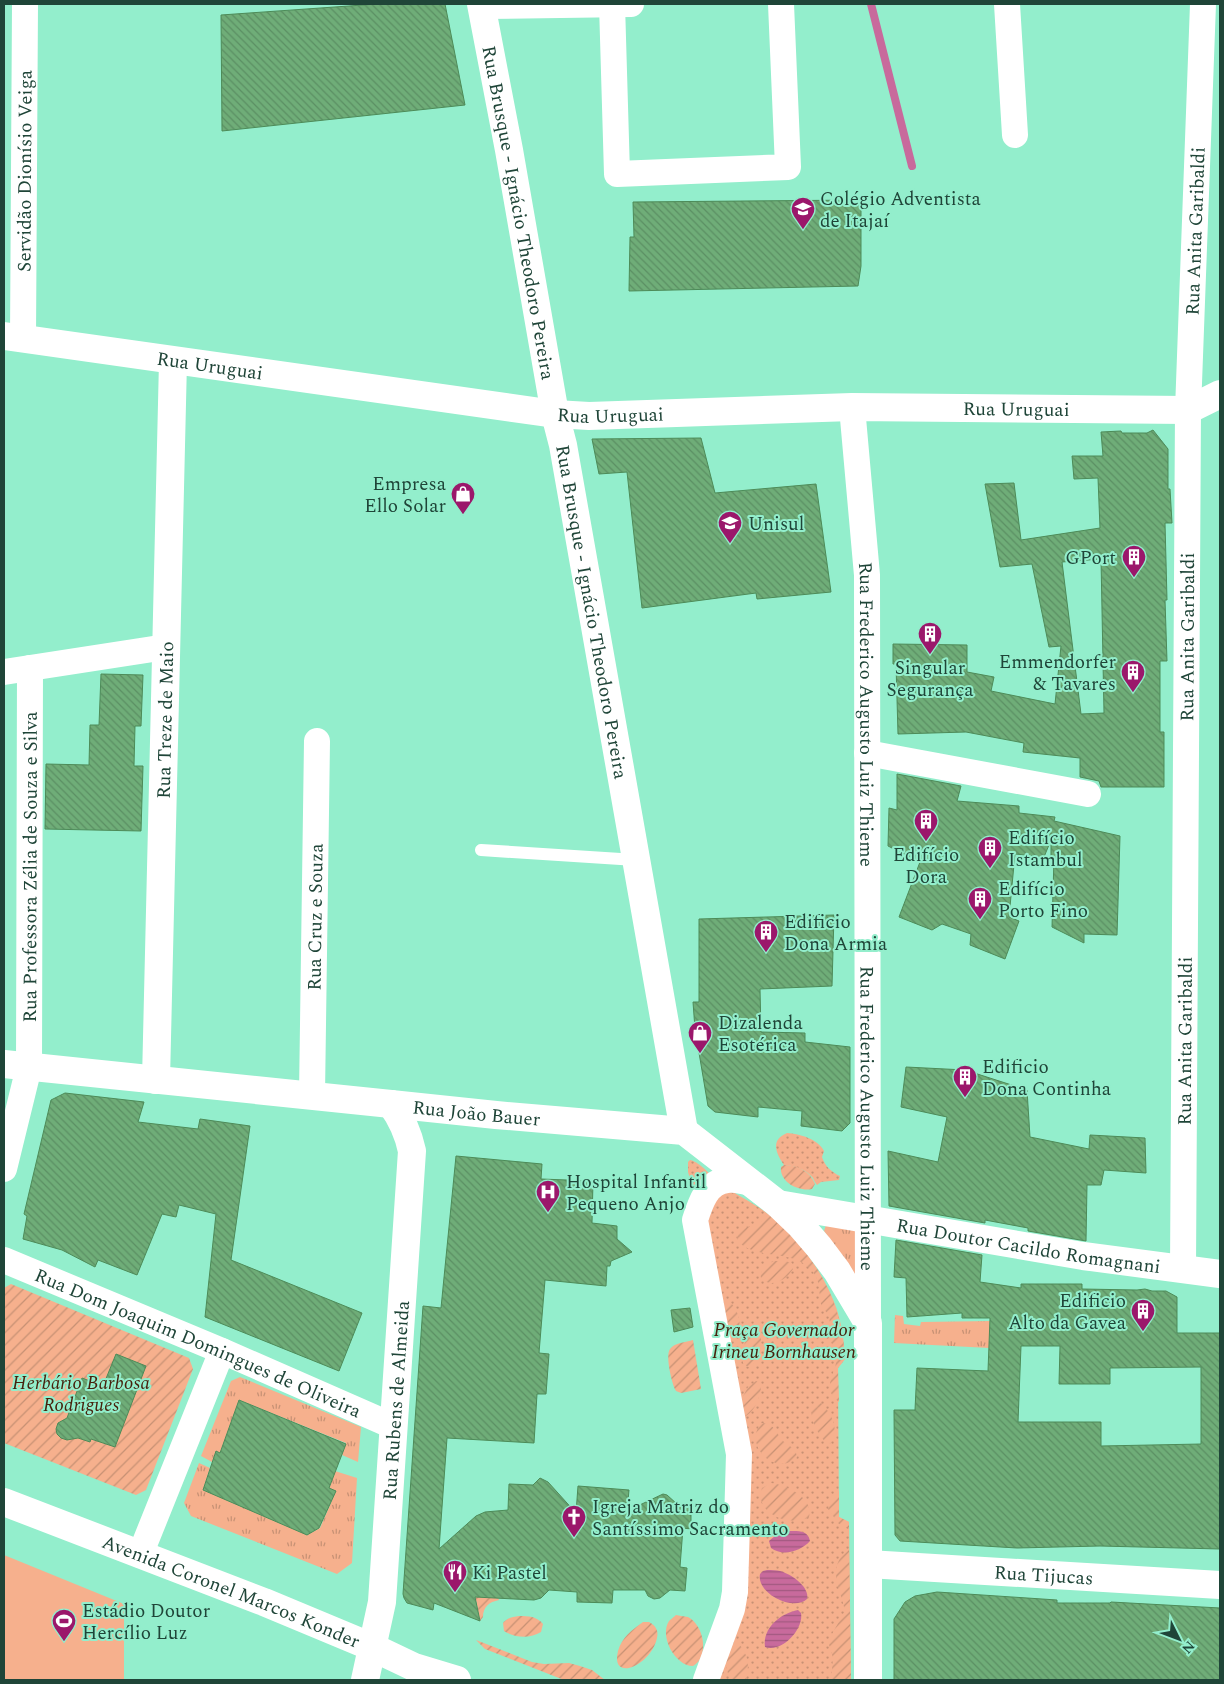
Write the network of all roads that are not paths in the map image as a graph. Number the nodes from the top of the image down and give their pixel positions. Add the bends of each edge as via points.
1 (25, 4) edge
2 (612, 4) edge
3 (631, 4) edge
4 (780, 4) edge
5 (1007, 4) edge
6 (1203, 4) edge
7 (481, 5) edge
8 (1015, 135) dead end
9 (13, 337) edge
10 (173, 361) junction
11 (1220, 394) edge
12 (852, 407) junction
13 (1188, 410) junction
14 (555, 414) junction
15 (166, 647) junction
16 (30, 668) junction
17 (4, 672) edge
18 (317, 741) dead end
19 (867, 752) junction
20 (1088, 794) dead end
21 (481, 850) dead end
22 (636, 860) junction
23 (16, 1066) edge
24 (156, 1080) junction
25 (312, 1095) junction
26 (391, 1104) junction
27 (446, 1110) junction
28 (684, 1131) junction
29 (412, 1151) junction
30 (4, 1169) edge
31 (748, 1182) junction
32 (778, 1204) junction
33 (867, 1219) junction
34 (4, 1260) edge
35 (1183, 1269) junction
36 (1220, 1274) edge
37 (868, 1323) junction
38 (222, 1351) junction
39 (393, 1426) junction
40 (4, 1502) edge
41 (140, 1555) junction
42 (868, 1564) junction
43 (1220, 1585) edge
44 (372, 1647) junction
45 (365, 1680) edge
46 (457, 1680) edge
47 (706, 1680) edge
48 (868, 1680) edge

1 - 9 street, Servidão Dionísio Veiga
2 - 3 street
2 - 4 street via 616,174 788,167
2 - 7 street
5 - 8 street
6 - 13 street, Rua Anita Garibaldi
7 - 14 main road, Rua Brusque - Ignácio Theodoro Pereira
9 - 10 main road, Rua Uruguai
10 - 14 main road, Rua Uruguai
10 - 15 main road, Rua Treze de Maio
11 - 13 main road, Rua Uruguai
12 - 13 main road, Rua Uruguai
12 - 14 main road, Rua Uruguai via 589,416
12 - 19 street, Rua Frederico Augusto Luiz Thieme via 867,576
13 - 35 street, Rua Anita Garibaldi
14 - 22 main road, Rua Brusque - Ignácio Theodoro Pereira via 563,444
15 - 16 street
15 - 24 main road, Rua Treze de Maio
16 - 17 street
16 - 23 street, Rua Professora Zélia de Souza e Silva
18 - 25 street, Rua Cruz e Souza
19 - 20 street
19 - 33 street, Rua Frederico Augusto Luiz Thieme
21 - 22 lane
22 - 28 main road, Rua Brusque - Ignácio Theodoro Pereira
23 - 24 main road, Rua João Bauer
23 - 30 street, Rua Professora Zélia de Souza e Silva
24 - 25 main road, Rua João Bauer
25 - 26 main road, Rua João Bauer
26 - 27 main road, Rua João Bauer
26 - 29 main road, Rua Rubens de Almeida via 401,1118
27 - 28 main road, Rua João Bauer
27 - 29 main road, Rua Rubens de Almeida via 420,1134
28 - 31 main road
29 - 39 main road, Rua Rubens de Almeida
31 - 32 main road
31 - 47 street via 727,1180 710,1188 701,1200 695,1220 739,1454 732,1610
32 - 33 main road, Rua Doutor Cacildo Romagnani
32 - 37 main road via 820,1247
33 - 35 main road, Rua Doutor Cacildo Romagnani via 1083,1256
33 - 37 street, Rua Frederico Augusto Luiz Thieme
34 - 38 street, Rua Dom Joaquim Domingues de Oliveira
35 - 36 main road, Rua Doutor Cacildo Romagnani
37 - 42 main road, Rua Frederico Augusto Luiz Thieme
38 - 39 street, Rua Dom Joaquim Domingues de Oliveira
38 - 41 street
39 - 44 main road, Rua Rubens de Almeida via 382,1602
40 - 41 main road, Avenida Coronel Marcos Konder
41 - 44 main road, Avenida Coronel Marcos Konder
42 - 43 main road, Rua Tijucas
42 - 48 main road, Rua Frederico Augusto Luiz Thieme
44 - 45 main road, Rua Rubens de Almeida
44 - 46 main road, Avenida Coronel Marcos Konder via 414,1667

